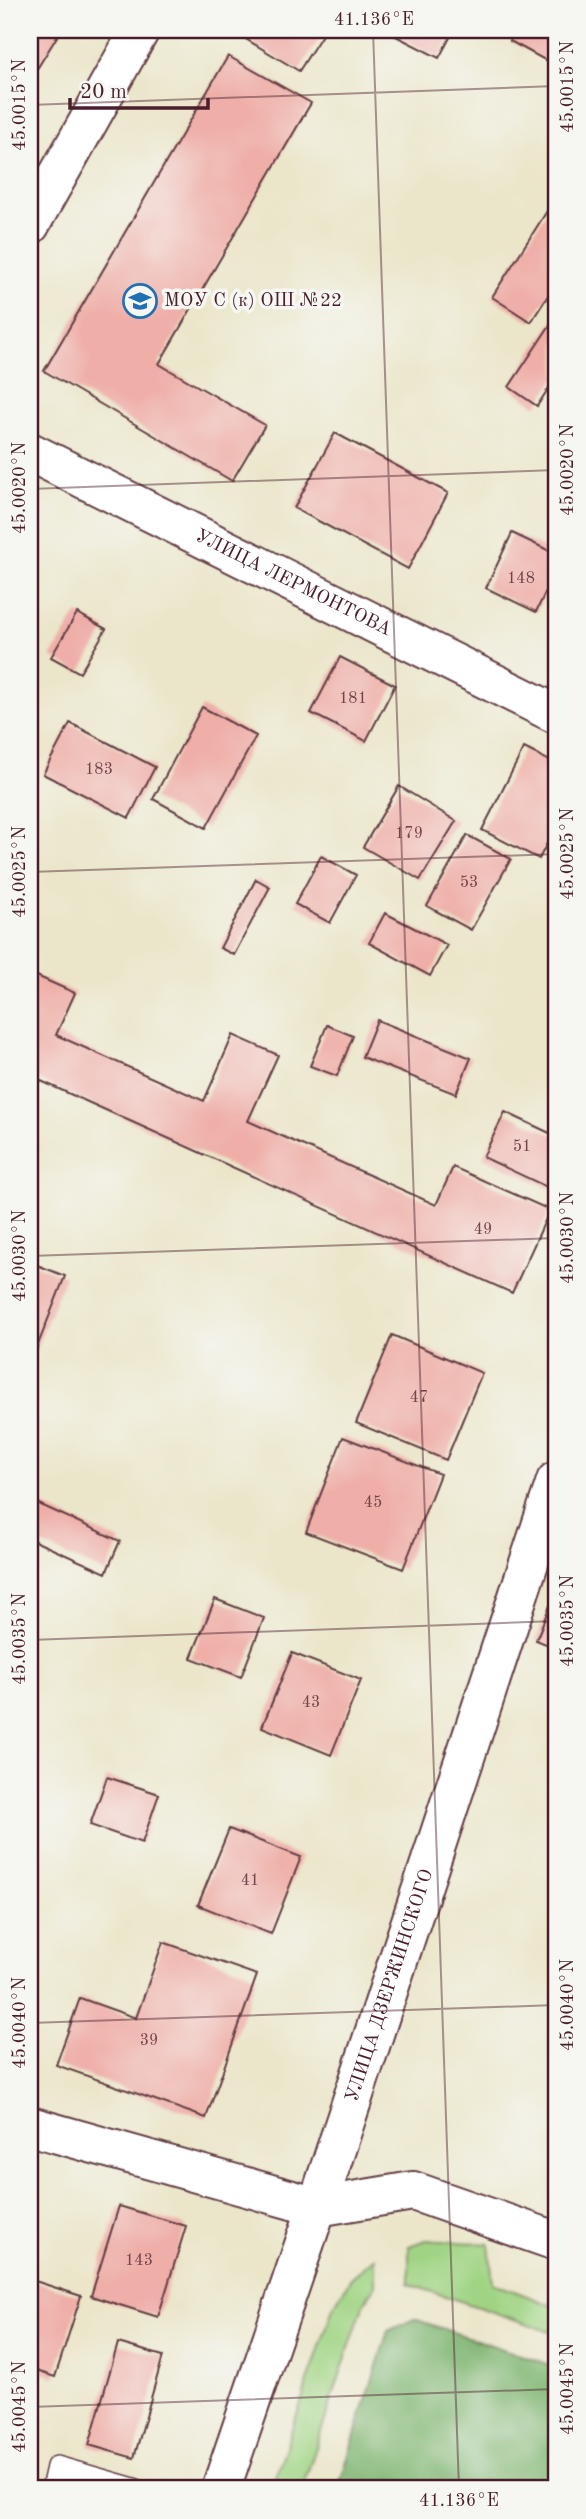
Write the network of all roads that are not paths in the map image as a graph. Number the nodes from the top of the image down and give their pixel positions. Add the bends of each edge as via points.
1 (141, 30) edge
2 (30, 225) edge
3 (30, 452) edge
4 (556, 714) edge
5 (556, 1481) edge
6 (30, 2126) edge
7 (317, 2207) junction
8 (556, 2241) edge
9 (51, 2489) edge
10 (134, 2489) edge
11 (221, 2489) edge

1 - 2 street
3 - 4 street, УЛИЦА ЛЕРМОНТОВА
5 - 7 street, УЛИЦА ДЗЕРЖИНСКОГО
6 - 7 street
7 - 8 street via 413,2191
7 - 11 street, УЛИЦА ДЗЕРЖИНСКОГО
9 - 10 lane via 57,2467

